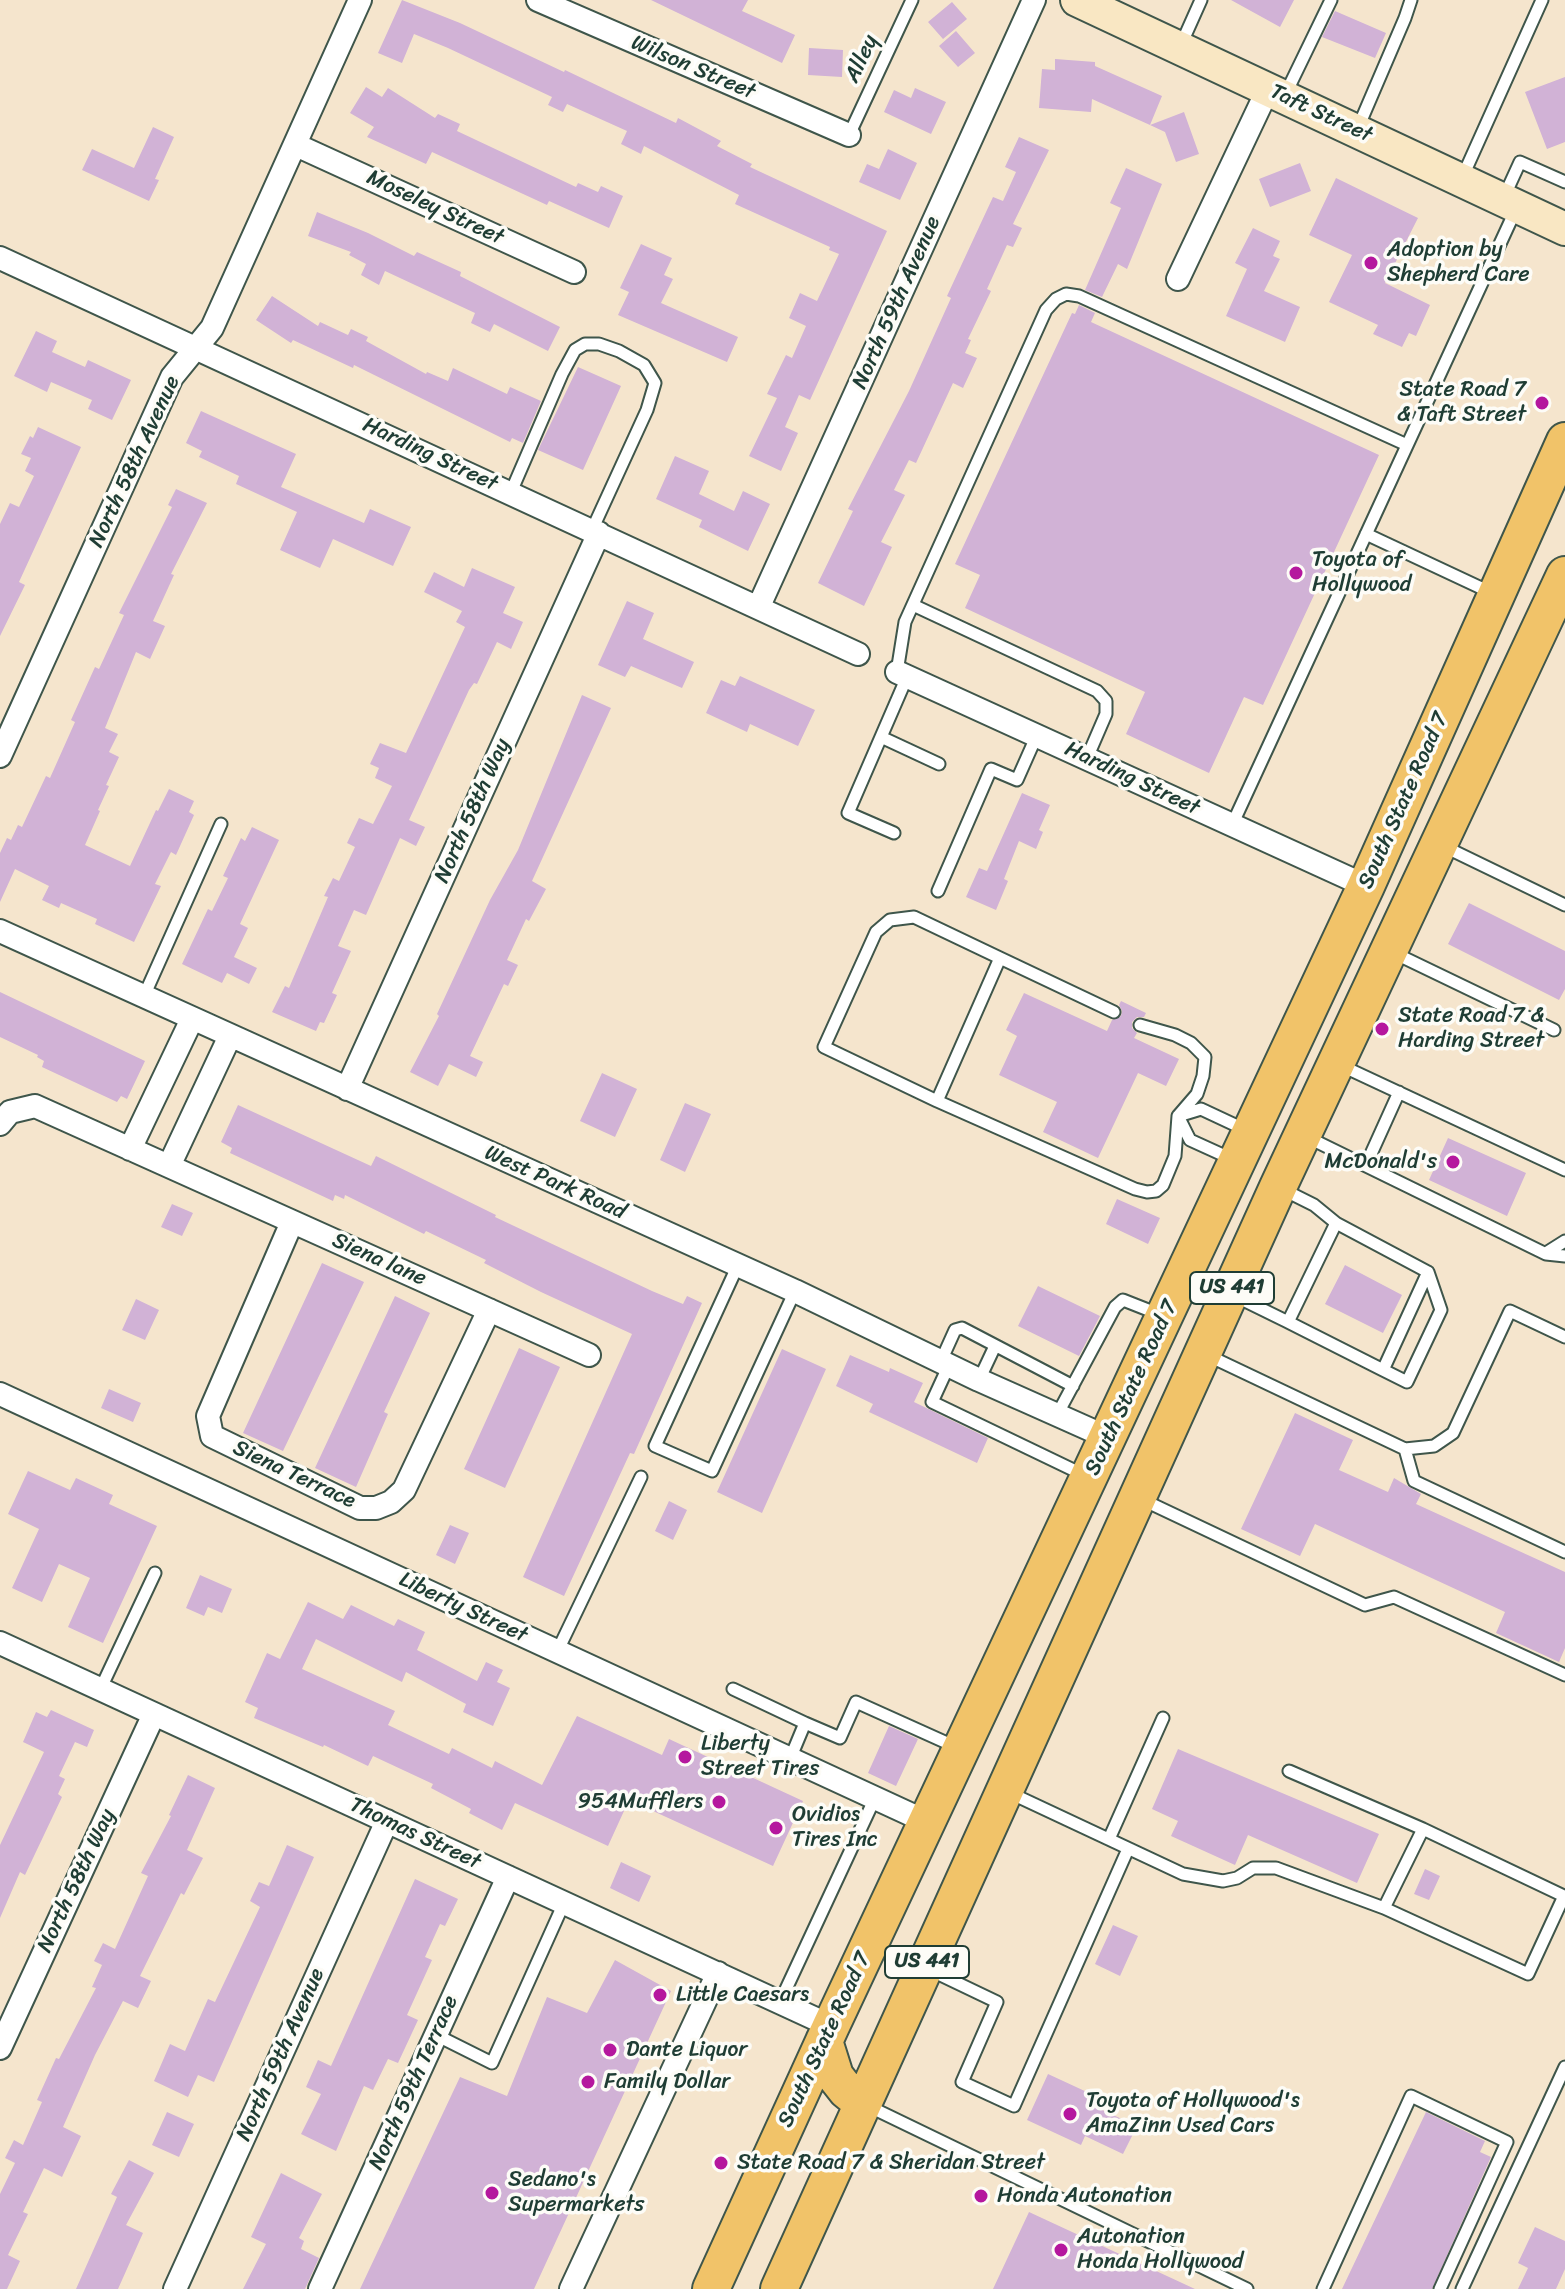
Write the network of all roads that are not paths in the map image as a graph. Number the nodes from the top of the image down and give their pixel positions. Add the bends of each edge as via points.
1 (360, 0) edge
2 (538, 0) edge
3 (912, 0) edge
4 (1034, 0) edge
5 (1201, 0) edge
6 (1331, 0) edge
7 (1411, 0) edge
8 (1542, 0) edge
9 (1098, 4) edge
10 (1179, 48) junction
11 (1276, 93) junction
12 (1357, 130) junction
13 (849, 135) joint
14 (296, 145) junction
15 (1461, 181) junction
16 (1565, 182) edge
17 (1510, 204) junction
18 (1564, 227) edge
19 (0, 258) edge
20 (574, 272) dead end
21 (1178, 279) dead end
22 (195, 347) junction
23 (1565, 441) edge
24 (1407, 445) junction
25 (511, 492) junction
26 (596, 531) junction
27 (1366, 534) junction
28 (1565, 577) edge
29 (1497, 595) junction
30 (913, 605) junction
31 (759, 606) junction
32 (858, 654) dead end
33 (902, 674) junction
34 (1037, 735) junction
35 (881, 737) junction
36 (0, 756) edge
37 (1087, 758) junction
38 (939, 764) dead end
39 (1412, 783) junction
40 (221, 824) dead end
41 (1232, 825) junction
42 (894, 833) dead end
43 (1437, 844) junction
44 (1366, 886) junction
45 (938, 891) dead end
46 (1565, 905) edge
47 (0, 931) edge
48 (1389, 951) junction
49 (1000, 958) junction
50 (144, 996) junction
51 (1114, 1012) dead end
52 (192, 1019) junction
53 (1140, 1025) dead end
54 (1554, 1030) dead end
55 (230, 1036) junction
56 (1336, 1063) junction
57 (347, 1089) junction
58 (1399, 1092) junction
59 (937, 1101) junction
60 (1178, 1116) junction
61 (0, 1124) edge
62 (1303, 1135) junction
63 (1245, 1148) junction
64 (130, 1149) junction
65 (1366, 1165) junction
66 (169, 1166) junction
67 (1565, 1170) edge
68 (1278, 1187) junction
69 (292, 1222) junction
70 (1336, 1223) junction
71 (1565, 1241) edge
72 (1546, 1254) junction
73 (1565, 1256) edge
74 (738, 1265) junction
75 (1428, 1272) junction
76 (1182, 1280) junction
77 (795, 1291) junction
78 (1229, 1293) junction
79 (489, 1310) junction
80 (1165, 1316) junction
81 (1288, 1322) junction
82 (1565, 1337) edge
83 (995, 1346) junction
84 (1203, 1352) junction
85 (589, 1355) dead end
86 (945, 1363) junction
87 (1383, 1370) junction
88 (979, 1380) junction
89 (1073, 1386) junction
90 (0, 1394) edge
91 (1058, 1413) junction
92 (1109, 1438) junction
93 (1405, 1449) junction
94 (641, 1477) dead end
95 (1090, 1478) junction
96 (1133, 1506) junction
97 (1565, 1552) edge
98 (155, 1573) dead end
99 (0, 1643) edge
100 (557, 1652) junction
101 (1565, 1675) edge
102 (733, 1689) dead end
103 (100, 1690) junction
104 (154, 1714) junction
105 (1163, 1718) dead end
106 (805, 1723) junction
107 (961, 1750) junction
108 (790, 1759) junction
109 (1289, 1771) dead end
110 (1004, 1790) junction
111 (875, 1798) junction
112 (387, 1821) junction
113 (927, 1822) junction
114 (1423, 1829) junction
115 (1109, 1839) junction
116 (1128, 1849) junction
117 (508, 1877) junction
118 (564, 1903) junction
119 (1384, 1908) junction
120 (924, 1967) junction
121 (718, 1973) junction
122 (780, 2002) junction
123 (827, 2033) junction
124 (436, 2035) junction
125 (0, 2048) edge
126 (1565, 2067) edge
127 (862, 2103) junction
128 (175, 2289) edge
129 (320, 2289) edge
130 (571, 2289) edge
131 (711, 2289) edge
132 (779, 2289) edge
133 (1247, 2289) edge
134 (1323, 2289) edge
135 (1440, 2289) edge
136 (1462, 2289) edge

1 - 14 street, North 58th Avenue
2 - 13 street, Wilson Street
3 - 13 lane, Alley
4 - 31 street, North 59th Avenue
5 - 10 lane
6 - 11 lane
7 - 12 lane
8 - 15 lane
9 - 10 street, Taft Street
10 - 11 street, Taft Street
11 - 12 street, Taft Street
11 - 21 street
12 - 15 street, Taft Street
14 - 20 street, Moseley Street
14 - 22 street, North 58th Avenue via 212,328
15 - 17 street, Taft Street
16 - 17 lane via 1520,162
17 - 18 street, Taft Street
17 - 24 lane
19 - 22 street, Harding Street
22 - 25 street, Harding Street
22 - 36 street, North 58th Avenue via 172,377
23 - 29 main road, South State Road 7 / US 441
24 - 27 lane
24 - 30 lane via 1066,294 1046,310
25 - 26 street, Harding Street
25 - 26 lane via 575,350 599,344 619,351 644,365 655,383
26 - 31 street, Harding Street
26 - 57 street, North 58th Way
27 - 29 lane
27 - 41 lane
28 - 43 main road, US 441
29 - 39 main road, South State Road 7 / US 441
30 - 33 lane via 901,638
30 - 37 lane via 1097,691 1106,701 1106,714
31 - 32 street, Harding Street
33 - 34 street, Harding Street
33 - 35 lane
34 - 37 street, Harding Street
34 - 45 lane via 1017,780 991,769
35 - 38 lane
35 - 42 lane via 848,813
37 - 41 street, Harding Street
39 - 43 main road via 1417,815
39 - 44 main road, South State Road 7 / US 441
40 - 50 lane
41 - 44 street, Harding Street
43 - 46 lane
43 - 48 main road, US 441
44 - 48 main road via 1383,913
44 - 63 main road, South State Road 7 / US 441
47 - 50 street, West Park Road
48 - 54 lane
48 - 56 main road, US 441
49 - 51 lane
49 - 59 lane
49 - 59 lane via 914,917 890,920 876,932 824,1047
50 - 52 street, West Park Road
52 - 55 street, West Park Road
52 - 64 street
53 - 60 lane via 1175,1035 1205,1057 1197,1094
55 - 57 street, West Park Road
55 - 66 street
56 - 58 lane
56 - 62 main road, US 441
57 - 74 street, West Park Road
58 - 65 lane
58 - 67 lane
59 - 60 lane via 1147,1192 1163,1185 1175,1156
60 - 63 lane via 1190,1140
60 - 63 lane via 1201,1109
61 - 64 street, Siena lane via 10,1112 35,1106
62 - 65 lane
62 - 68 main road, US 441
63 - 76 main road, South State Road 7 / US 441
64 - 66 street, Siena lane
65 - 72 lane
66 - 69 street, Siena lane
68 - 70 lane
68 - 78 main road, US 441
69 - 79 street, Siena lane
69 - 79 street, Siena Terrace via 208,1416 212,1436 360,1508 384,1505 404,1490
70 - 75 lane
70 - 81 lane
71 - 72 lane
72 - 73 lane
74 - 77 street, West Park Road
74 - 77 lane via 655,1446 712,1471
75 - 87 lane
75 - 87 lane via 1441,1310 1407,1382
76 - 80 main road, South State Road 7 / US 441
76 - 84 main road via 1182,1323
77 - 86 street, West Park Road
78 - 81 lane
78 - 84 main road, US 441
79 - 85 street, Siena lane
80 - 89 lane via 1123,1300
80 - 92 main road, South State Road 7 / US 441
81 - 87 lane
82 - 93 lane via 1510,1311 1453,1433 1434,1446
83 - 86 lane via 962,1328 955,1330
83 - 88 lane
83 - 89 lane
84 - 93 lane
84 - 96 main road, US 441
86 - 88 street, West Park Road
86 - 95 lane via 932,1402
88 - 91 street, West Park Road
89 - 91 lane
90 - 100 street, Liberty Street
91 - 92 street, West Park Road
92 - 95 main road, South State Road 7 / US 441
92 - 96 main road via 1124,1463
93 - 97 lane via 1414,1481
94 - 100 lane
95 - 107 main road, South State Road 7 / US 441
96 - 101 lane via 1365,1605 1394,1597
96 - 110 main road, US 441
98 - 103 lane
99 - 103 street, Thomas Street
100 - 108 street, Liberty Street
102 - 106 lane
103 - 104 street, Thomas Street
104 - 112 street, Thomas Street
104 - 125 street, North 58th Way
105 - 115 lane
106 - 107 lane via 840,1738 856,1702
106 - 108 lane
107 - 113 main road, South State Road 7 / US 441
108 - 111 street, Liberty Street
109 - 114 lane
110 - 115 lane
110 - 120 main road, US 441
111 - 113 street, Liberty Street
111 - 122 lane
112 - 117 street, Thomas Street
112 - 128 street, North 59th Avenue
113 - 123 main road, South State Road 7 / US 441
114 - 119 lane
114 - 119 lane via 1564,1896 1528,1974
115 - 116 lane
116 - 119 lane via 1183,1874 1223,1881 1253,1868 1276,1868
116 - 120 lane via 1014,2106 962,2082 997,2002
117 - 118 street, Thomas Street
117 - 124 street, North 59th Terrace
118 - 121 street, Thomas Street
118 - 124 lane via 492,2063
120 - 127 main road, US 441
121 - 122 street, Thomas Street
121 - 130 street
122 - 123 street, Thomas Street
123 - 127 main road via 835,2076
123 - 131 main road, South State Road 7 / US 441
124 - 129 street, North 59th Terrace
126 - 136 lane
127 - 132 main road, US 441
127 - 133 lane
134 - 135 lane via 1411,2096 1507,2142

